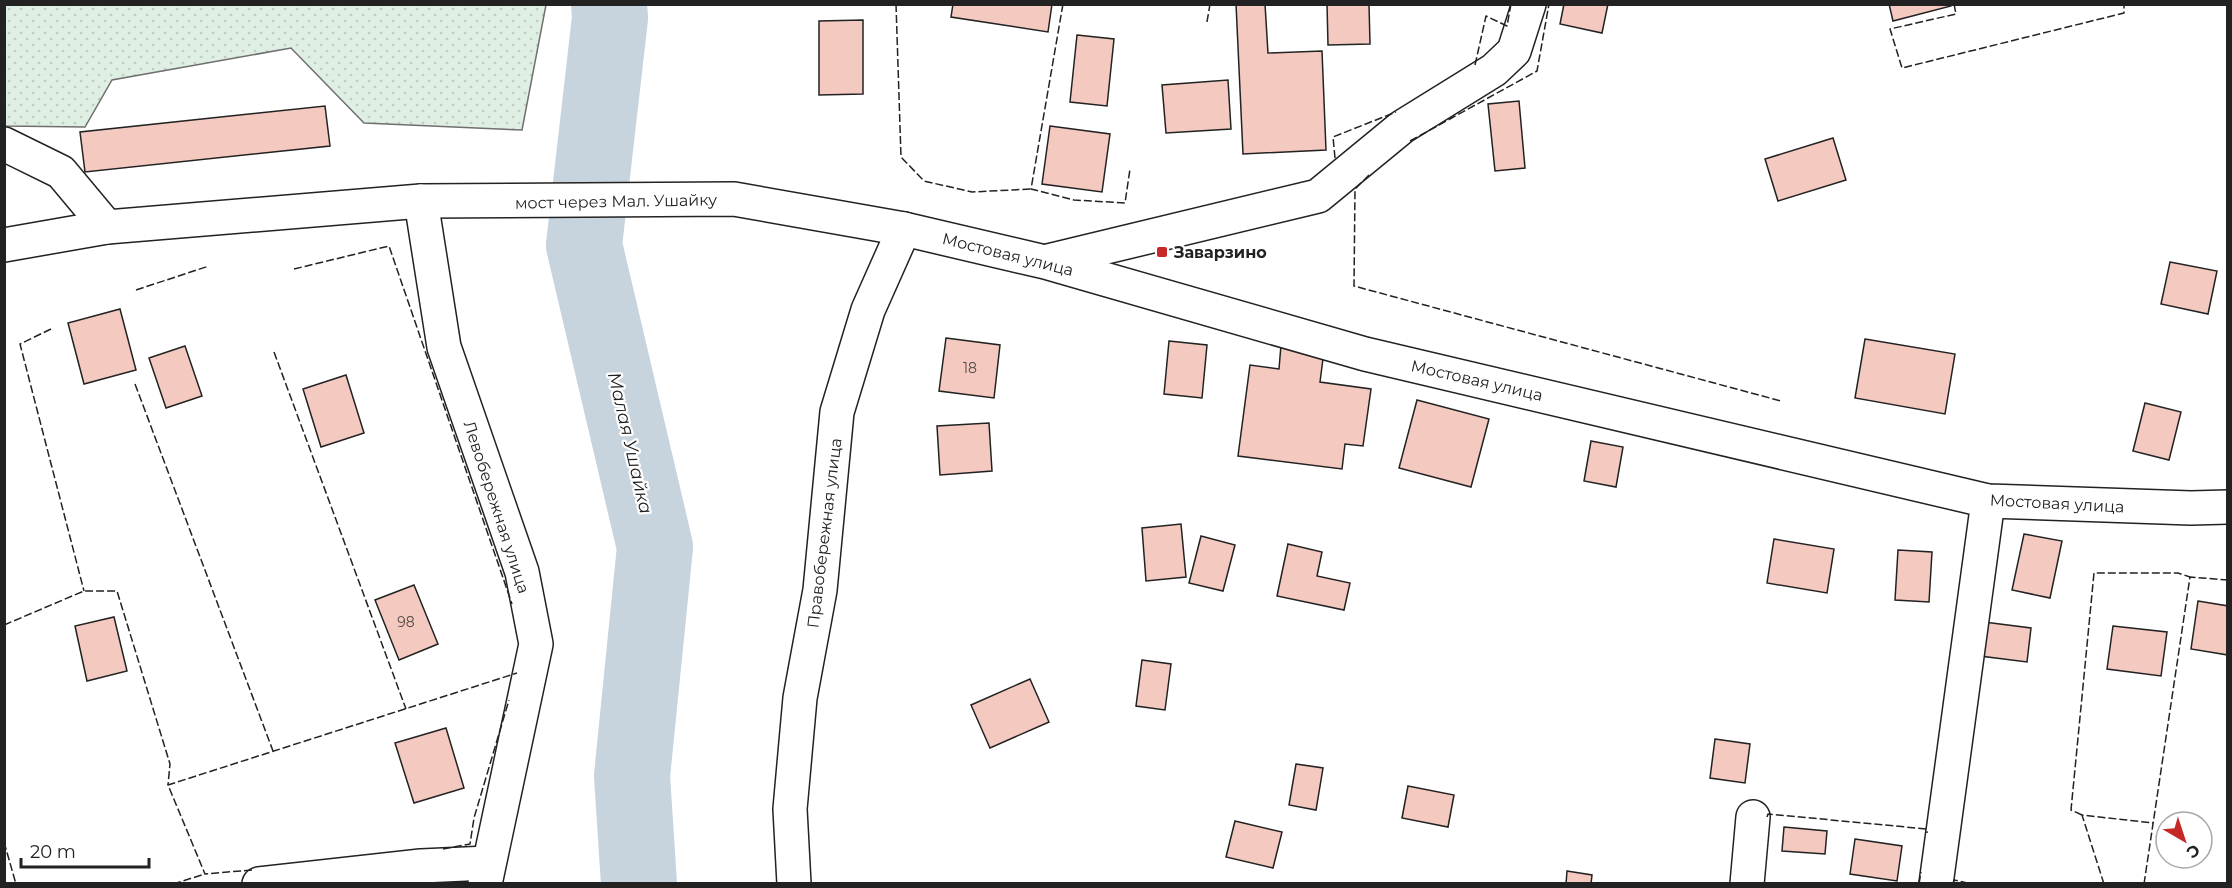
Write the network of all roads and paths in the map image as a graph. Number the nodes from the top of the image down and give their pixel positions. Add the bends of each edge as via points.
1 (1529, 4) edge
2 (4, 144) edge
3 (734, 199) joint
4 (421, 201) junction
5 (107, 227) junction
6 (904, 229) junction
7 (4, 245) edge
8 (1045, 262) junction
9 (1988, 501) junction
10 (2228, 507) edge
11 (1753, 817) dead end
12 (486, 873) edge
13 (259, 884) edge
14 (794, 884) edge
15 (1747, 884) edge
16 (1936, 884) edge

1 - 8 street via 1514,51 1494,70 1402,127 1318,196
2 - 5 street via 61,172
3 - 4 street, мост через Мал. Ушайку
3 - 6 street, Мостовая улица
4 - 5 street, мост через Мал. Ушайку
4 - 12 street, Левобережная улица via 444,347 522,572 536,644
5 - 7 street, мост через Мал. Ушайку
6 - 8 street, Мостовая улица
6 - 14 street, Правобережная улица via 868,310 837,412 820,590 800,698 790,809
8 - 9 street, Мостовая улица via 1365,354
9 - 10 street, Мостовая улица
9 - 16 street
11 - 15 street
12 - 13 street via 421,866

